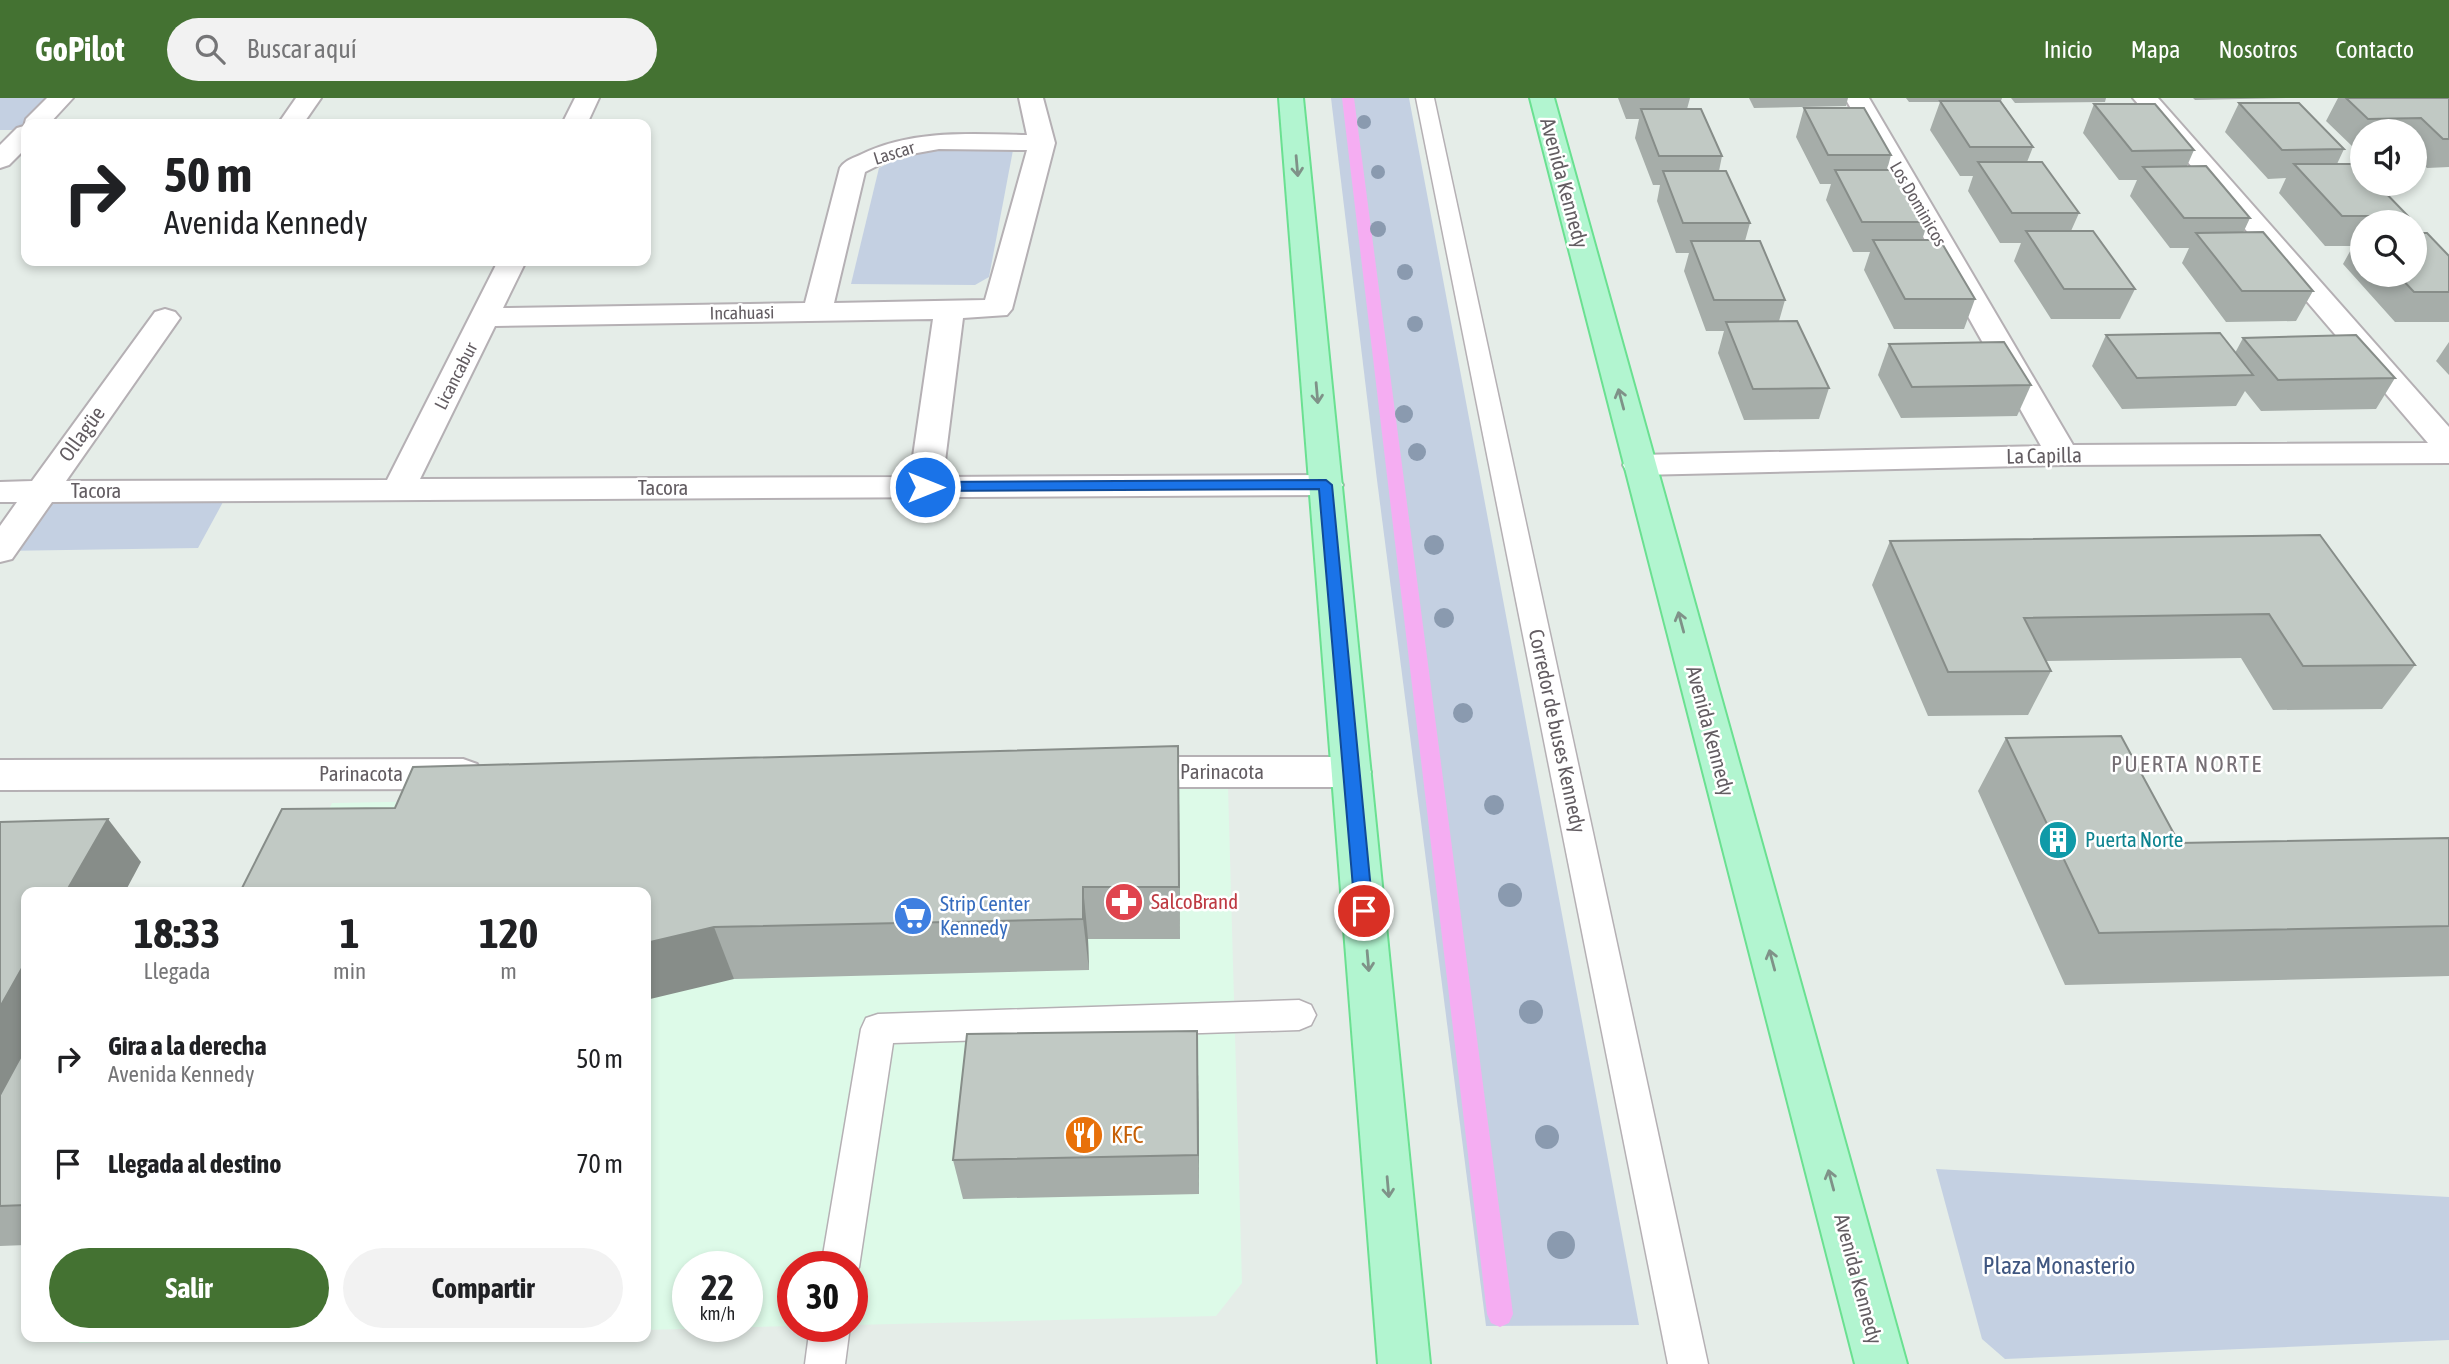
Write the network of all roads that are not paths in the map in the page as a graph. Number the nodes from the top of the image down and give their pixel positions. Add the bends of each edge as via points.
1 (61, 98) edge
2 (309, 98) edge
3 (587, 98) edge
4 (1031, 98) edge
5 (1291, 98) edge
6 (1425, 98) edge
7 (1542, 98) edge
8 (1857, 98) edge
9 (2145, 98) edge
10 (40, 119) edge
11 (294, 119) edge
12 (577, 119) edge
13 (21, 133) edge
14 (0, 134) edge
15 (21, 138) edge
16 (1042, 144) junction
17 (0, 160) edge
18 (511, 266) edge
19 (948, 310) junction
20 (817, 312) junction
21 (487, 317) junction
22 (165, 318) dead end
23 (2449, 447) edge
24 (2449, 453) edge
25 (2063, 455) junction
26 (1639, 465) junction
27 (1326, 485) junction
28 (925, 487) junction
29 (398, 489) junction
30 (40, 491) junction
31 (0, 492) edge
32 (0, 551) edge
33 (1089, 772) edge
34 (1351, 772) junction
35 (503, 774) edge
36 (0, 775) edge
37 (1299, 1015) dead end
38 (843, 1251) edge
39 (828, 1342) edge
40 (825, 1364) edge
41 (1404, 1364) edge
42 (1688, 1364) edge
43 (1881, 1364) edge

1 - 10 street
2 - 11 street
3 - 12 street
4 - 16 street
5 -> 27 main road
6 - 42 lane, Corredor de buses Kennedy
26 -> 7 main road, Avenida Kennedy
8 - 25 street, Los Dominicos
9 - 23 street
13 - 14 street
15 - 17 street
16 - 19 street, Incahuasi via 997,309
16 - 20 street, Lascar via 939,141 888,151 853,168
18 - 21 street, Licancabur
19 - 20 street, Incahuasi
19 - 28 street
20 - 21 street, Incahuasi
21 - 29 street, Licancabur
22 - 30 street, Ollagüe
24 - 25 street, La Capilla
25 - 26 street, La Capilla
43 -> 26 main road, Avenida Kennedy
27 - 28 street, Tacora
27 - 34 main road
28 - 29 street, Tacora
29 - 30 street, Tacora
30 - 31 street, Tacora
30 - 32 street, Ollagüe
33 - 34 street, Parinacota
34 -> 41 main road
35 - 36 street, Parinacota
37 - 38 lane via 878,1029
39 - 40 lane

